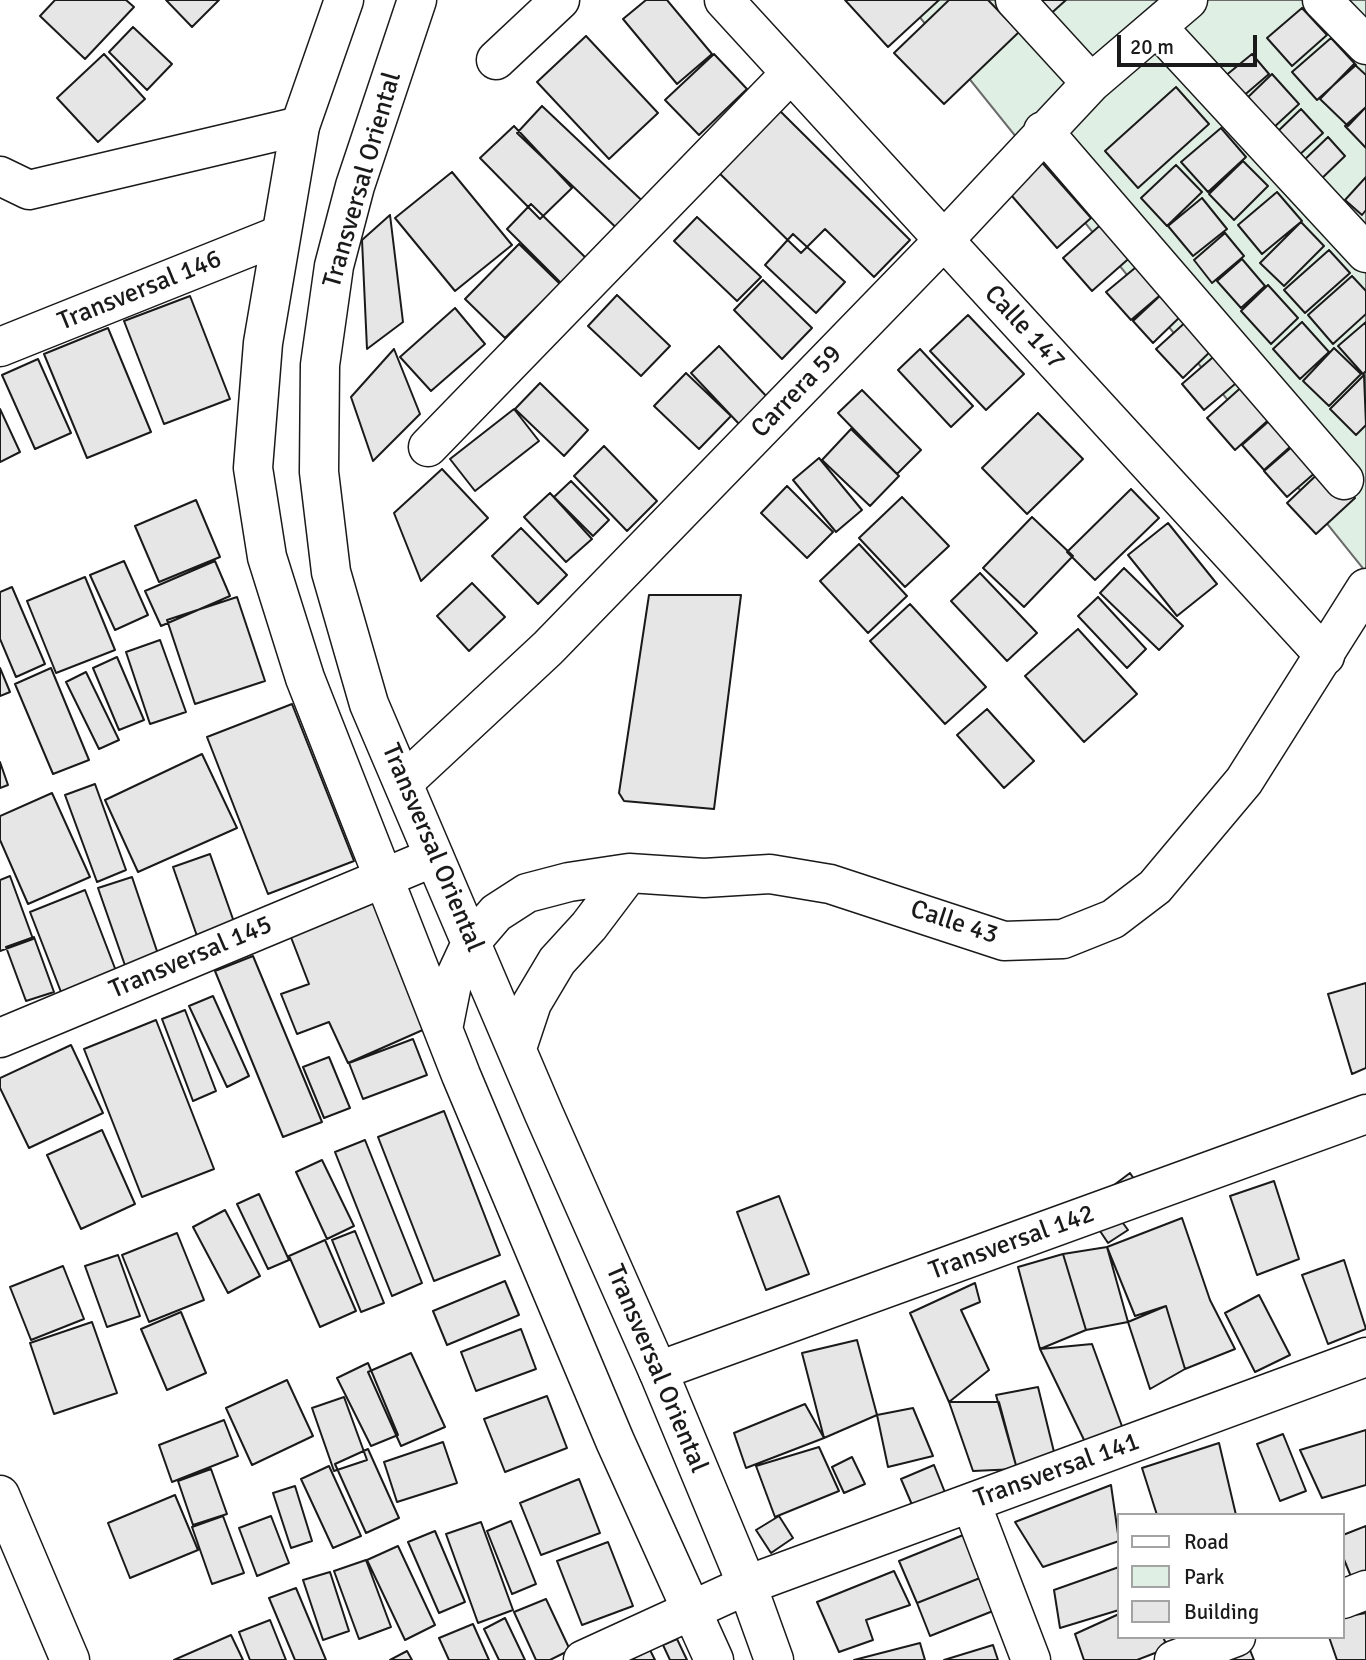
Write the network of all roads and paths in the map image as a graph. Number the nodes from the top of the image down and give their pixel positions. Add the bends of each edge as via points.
1 (344, 0) edge
2 (417, 0) edge
3 (560, 0) edge
4 (724, 0) edge
5 (1015, 0) edge
6 (1188, 0) edge
7 (1322, 0) edge
8 (1157, 27) junction
9 (1366, 45) edge
10 (496, 60) dead end
11 (791, 73) junction
12 (1091, 83) junction
13 (300, 126) junction
14 (1043, 131) junction
15 (0, 176) edge
16 (280, 235) junction
17 (944, 240) junction
18 (1366, 253) edge
19 (0, 347) edge
20 (428, 447) dead end
21 (1344, 480) dead end
22 (1366, 588) edge
23 (1325, 656) junction
24 (404, 782) junction
25 (434, 857) junction
26 (629, 873) junction
27 (383, 878) junction
28 (472, 941) junction
29 (443, 1029) junction
30 (0, 1038) edge
31 (517, 1048) junction
32 (1366, 1114) edge
33 (1364, 1363) edge
34 (659, 1371) junction
35 (0, 1495) edge
36 (971, 1503) junction
37 (747, 1585) junction
38 (1366, 1590) edge
39 (1345, 1598) edge
40 (693, 1609) junction
41 (1231, 1639) edge
42 (70, 1660) edge
43 (583, 1660) edge
44 (714, 1660) edge
45 (774, 1660) edge
46 (1031, 1660) edge
47 (1174, 1660) edge

1 - 13 street, Transversal Oriental
2 - 24 street, Transversal Oriental via 355,186 334,266 320,365 319,472 331,572 369,704
3 - 10 street
4 - 11 street, Calle 147
5 - 12 street
6 - 8 street, Carrera 59
7 - 9 street
8 - 12 street, Carrera 59
8 - 18 street
11 - 17 street, Calle 147
11 - 20 street
12 - 14 street, Carrera 59
13 - 15 street via 29,190
13 - 16 street, Transversal Oriental
14 - 17 street, Carrera 59
14 - 21 street
16 - 19 street, Transversal 146
16 - 27 street, Transversal Oriental via 263,343 253,468 265,544 305,678
17 - 23 street, Calle 147
17 - 24 street, Carrera 59 via 548,648
22 - 23 street, Calle 43
23 - 26 street, Calle 43 via 1244,781 1155,887 1113,919 1063,939 1004,941 830,884 770,874 704,878
24 - 25 street, Transversal Oriental
25 - 27 street, Transversal 145
25 - 28 street, Transversal Oriental
26 - 28 street, Calle 43 via 527,893 496,913
26 - 31 street via 557,961 532,1003
27 - 29 street, Transversal Oriental
27 - 30 street, Transversal 145
28 - 29 street, Calle 43 via 452,985
28 - 31 street, Transversal Oriental
29 - 40 street, Transversal Oriental via 615,1441
31 - 34 street, Transversal Oriental
32 - 34 street, Transversal 142
33 - 36 street, Transversal 141
34 - 37 street, Transversal Oriental
35 - 42 street
36 - 37 street, Transversal 141
36 - 46 street
37 - 40 street, Transversal 141
37 - 45 street, Transversal Oriental
38 - 39 street
40 - 43 street, Transversal 141
40 - 44 street, Transversal Oriental
41 - 47 street

